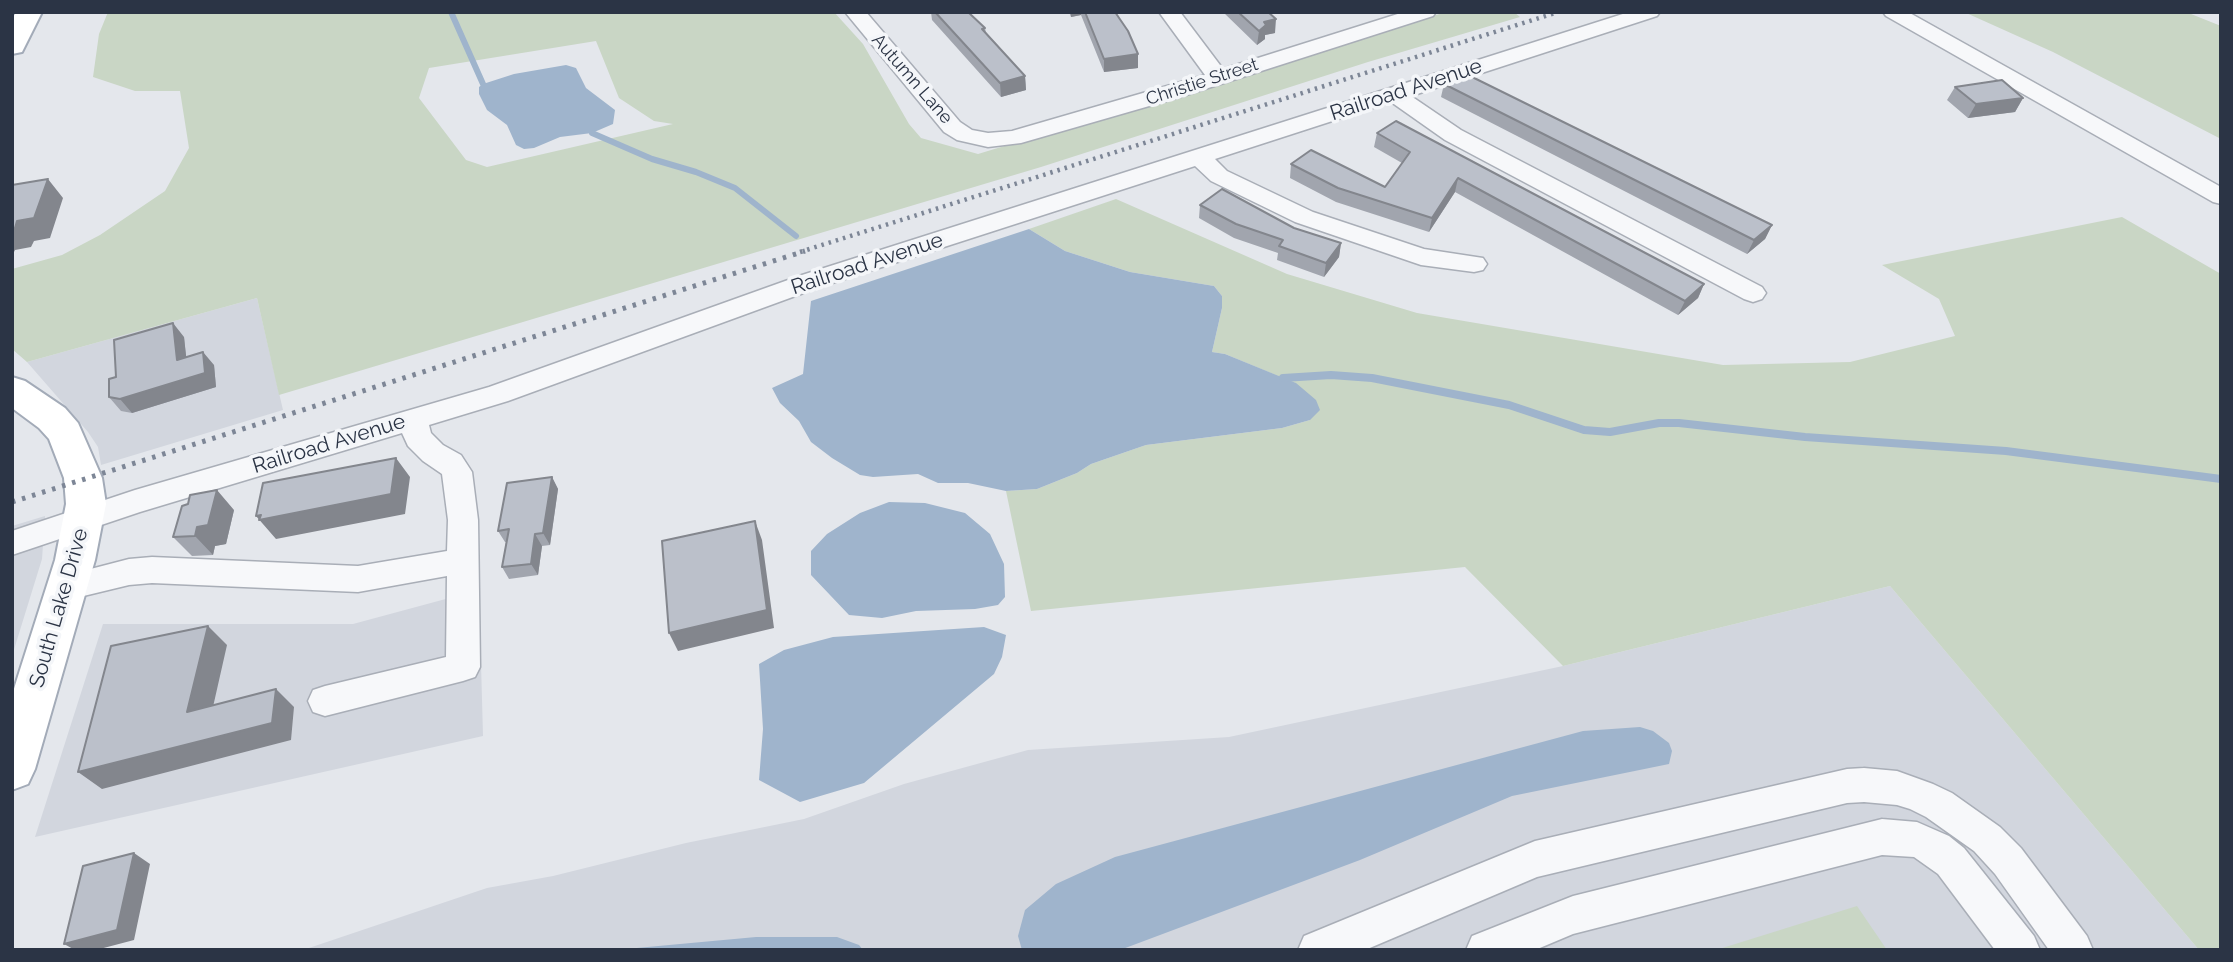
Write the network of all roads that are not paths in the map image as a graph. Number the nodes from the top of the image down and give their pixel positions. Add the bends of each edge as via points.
1 (29, 12) edge
2 (855, 12) edge
3 (1169, 12) edge
4 (1426, 12) edge
5 (1650, 12) edge
6 (1893, 12) edge
7 (12, 15) edge
8 (12, 46) edge
9 (1217, 76) junction
10 (1393, 94) junction
11 (976, 139) joint
12 (1199, 157) junction
13 (2221, 197) edge
14 (1474, 264) dead end
15 (1753, 293) dead end
16 (12, 390) edge
17 (413, 419) junction
18 (85, 518) junction
19 (12, 543) edge
20 (463, 561) junction
21 (67, 587) junction
22 (325, 701) dead end
23 (12, 769) edge
24 (1318, 950) edge
25 (1486, 950) edge
26 (2020, 950) edge
27 (2073, 950) edge

1 - 7 street
1 - 8 main road
2 - 11 street, Autumn Lane via 952,127
3 - 9 street
4 - 9 street, Christie Street
5 - 10 street, Railroad Avenue
6 - 13 street
9 - 11 street, Christie Street via 1013,138
10 - 12 street, Railroad Avenue
10 - 15 street via 1453,135
12 - 14 street via 1219,176 1304,217 1421,257
12 - 17 street, Railroad Avenue via 811,281 519,387
16 - 18 main road, South Lake Drive via 65,433 83,478
17 - 18 street, Railroad Avenue
17 - 20 street via 418,438 457,472
18 - 19 street, Railroad Avenue
18 - 21 main road, South Lake Drive
20 - 21 street via 358,579 152,569
20 - 22 street via 463,667
21 - 23 main road, South Lake Drive
24 - 27 street via 1535,859 1864,785 1920,796 1987,839
25 - 26 street via 1573,915 1868,840 1901,837 1936,849 1951,861

